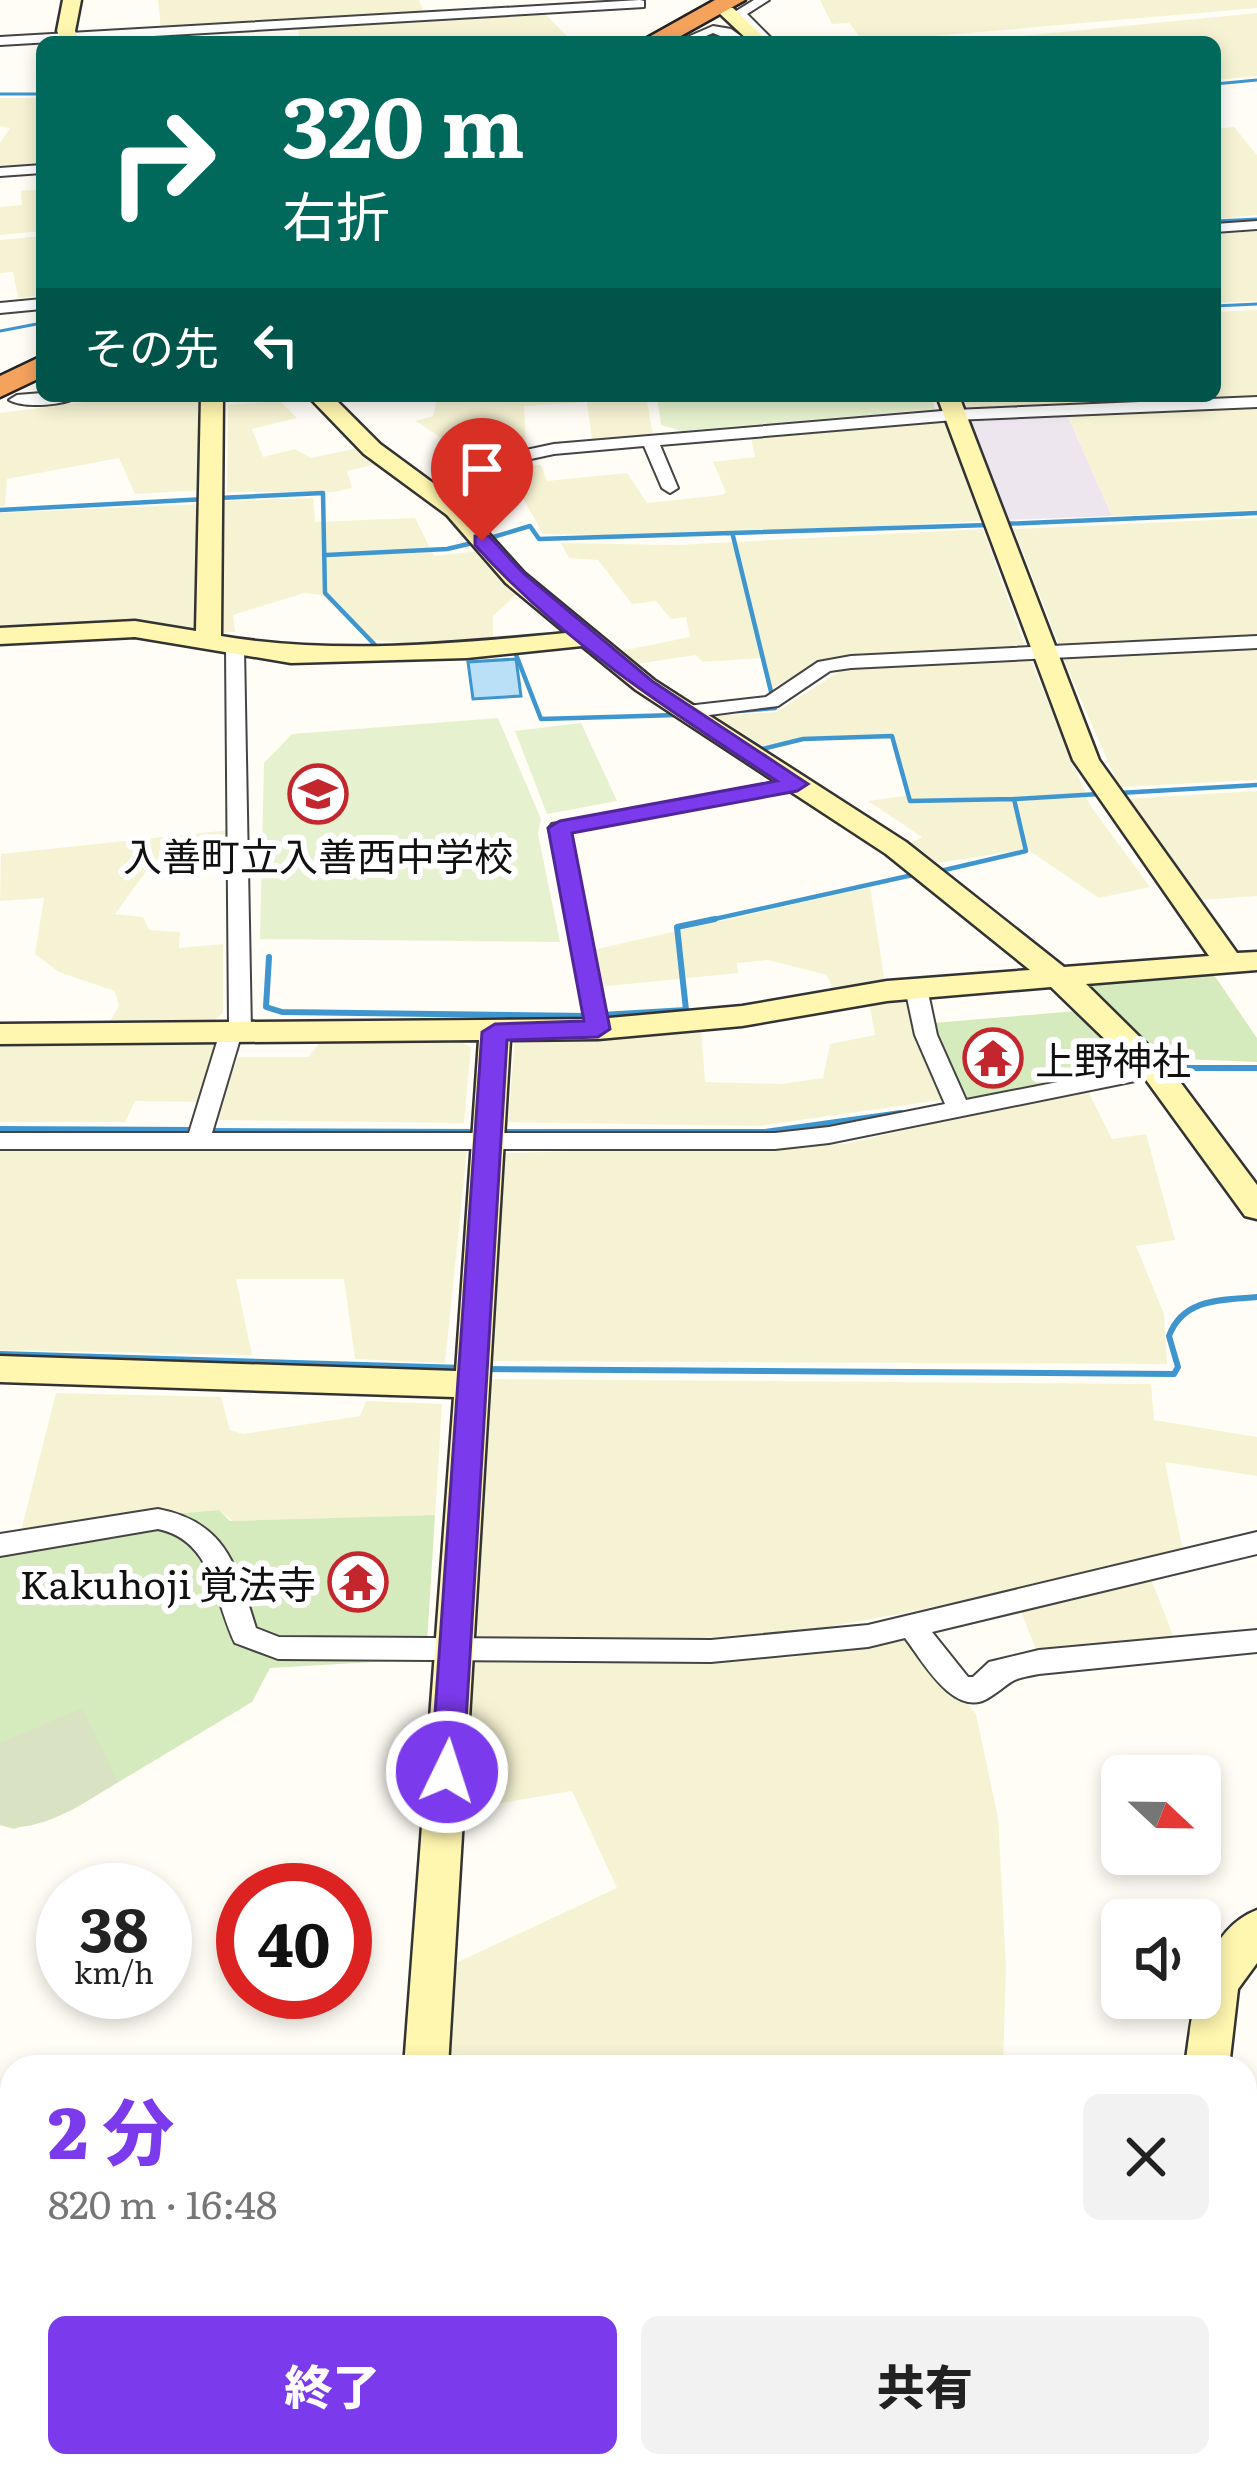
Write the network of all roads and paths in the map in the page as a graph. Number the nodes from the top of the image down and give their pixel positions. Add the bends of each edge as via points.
1 (72, 0) edge
2 (763, 0) edge
3 (570, 4) edge
4 (640, 4) dead end
5 (730, 6) edge
6 (70, 36) edge
7 (177, 36) edge
8 (665, 36) edge
9 (694, 36) edge
10 (734, 36) edge
11 (755, 36) edge
12 (763, 36) edge
13 (36, 40) edge
14 (0, 41) edge
15 (36, 169) edge
16 (0, 172) edge
17 (1257, 225) edge
18 (1221, 228) edge
19 (36, 303) edge
20 (0, 306) edge
21 (36, 370) edge
22 (9, 394) edge
23 (212, 402) edge
24 (325, 402) edge
25 (1257, 402) edge
26 (951, 406) edge
27 (650, 440) junction
28 (670, 488) dead end
29 (434, 491) junction
30 (0, 636) edge
31 (589, 638) junction
32 (208, 641) junction
33 (1257, 642) edge
34 (235, 648) junction
35 (1045, 653) junction
36 (686, 712) junction
37 (797, 784) junction
38 (1243, 962) edge
39 (1057, 975) junction
40 (916, 988) junction
41 (598, 1029) junction
42 (235, 1032) junction
43 (495, 1032) junction
44 (0, 1034) edge
45 (1155, 1070) junction
46 (958, 1108) junction
47 (0, 1141) edge
48 (198, 1142) junction
49 (488, 1144) junction
50 (1257, 1208) edge
51 (0, 1370) edge
52 (472, 1385) junction
53 (0, 1544) edge
54 (1257, 1544) edge
55 (911, 1626) junction
56 (1257, 1641) edge
57 (455, 1650) junction
58 (1257, 1929) edge
59 (427, 2055) edge
60 (1208, 2055) edge

1 - 6 street
2 - 12 street via 740,13
3 - 4 street
3 - 7 street
5 - 8 highway
5 - 11 street
9 - 10 street via 723,27
13 - 14 street
15 - 16 street
17 - 18 street
19 - 20 street
21 - 22 highway
23 - 32 street
24 - 29 street via 371,449
25 - 26 street
26 - 27 street
26 - 35 street
27 - 28 street
27 - 29 street via 494,460
29 - 31 street via 515,578
30 - 32 street via 135,629
31 - 34 street via 291,655
31 - 36 street
32 - 34 street
33 - 35 street
34 - 42 street
35 - 36 street via 825,666 771,702
35 - 38 street via 1111,803
36 - 37 street
37 - 39 street via 896,848
37 - 41 street via 560,828
38 - 39 street
39 - 40 street
39 - 45 street
40 - 41 street
40 - 46 street via 926,1035
41 - 43 street
42 - 43 street
42 - 44 street
42 - 48 street
43 - 49 street
45 - 46 street
45 - 50 street
46 - 49 street via 775,1141
47 - 48 street
48 - 49 street
49 - 52 street
51 - 52 street
52 - 57 street
53 - 57 street via 180,1520 217,1554 245,1635 258,1642
54 - 55 street
55 - 56 street via 960,1687 980,1690 999,1670 1039,1662
55 - 57 street via 711,1651
57 - 59 street
58 - 60 street via 1217,1983

